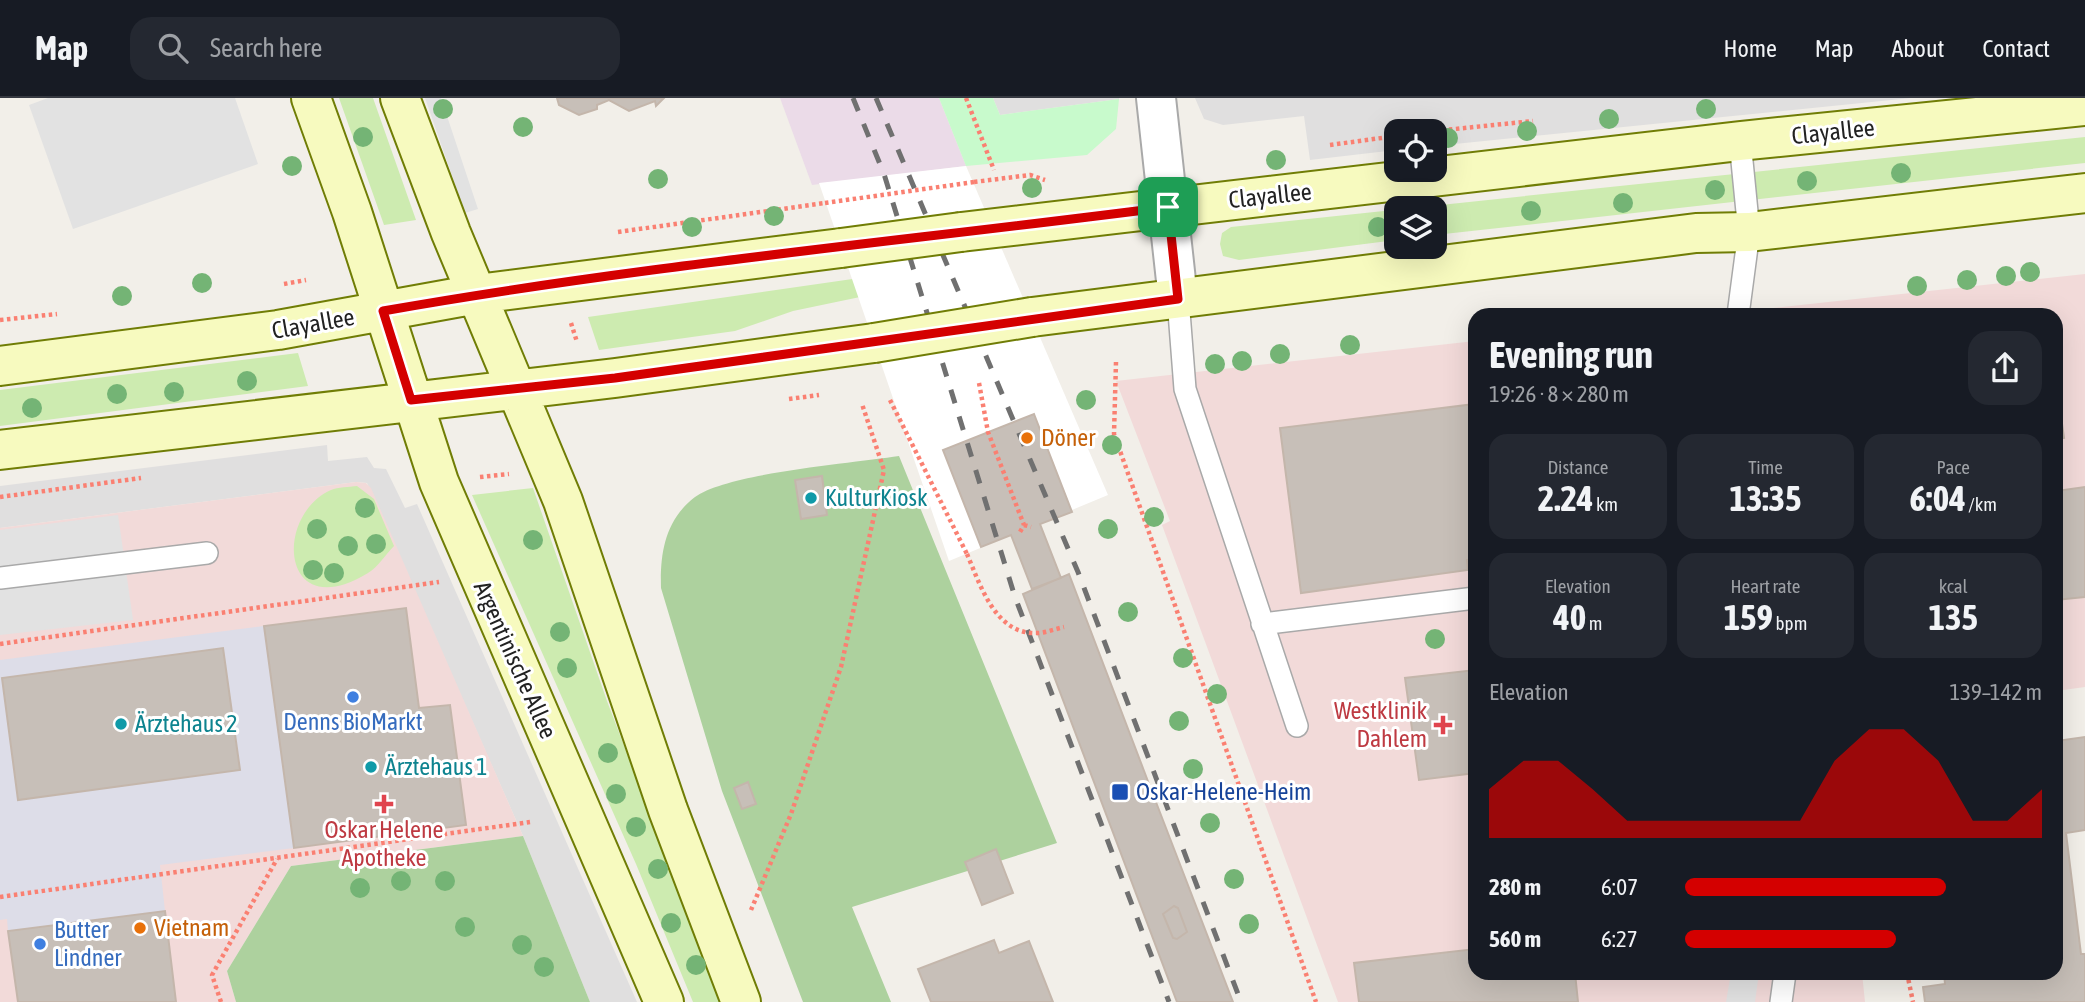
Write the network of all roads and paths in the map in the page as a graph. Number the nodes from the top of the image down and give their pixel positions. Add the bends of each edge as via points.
1 (311, 98) edge
2 (400, 98) edge
3 (966, 98) edge
4 (1156, 98) edge
5 (2085, 106) edge
6 (1740, 141) junction
7 (994, 170) dead end
8 (1055, 184) dead end
9 (2085, 193) edge
10 (1168, 207) junction
11 (1749, 232) junction
12 (608, 234) dead end
13 (477, 294) junction
14 (1178, 299) junction
15 (1739, 308) edge
16 (383, 311) junction
17 (568, 313) dead end
18 (578, 345) dead end
19 (1116, 362) dead end
20 (0, 366) edge
21 (979, 383) dead end
22 (517, 390) junction
23 (411, 400) junction
24 (890, 400) dead end
25 (862, 404) dead end
26 (0, 450) edge
27 (515, 473) dead end
28 (477, 477) dead end
29 (1024, 526) junction
30 (1031, 527) dead end
31 (1020, 532) dead end
32 (208, 553) dead end
33 (0, 579) edge
34 (440, 582) dead end
35 (1468, 598) edge
36 (1262, 624) junction
37 (1064, 627) dead end
38 (0, 644) edge
39 (1297, 726) dead end
40 (530, 822) dead end
41 (277, 859) junction
42 (0, 897) edge
43 (1784, 980) edge
44 (1909, 980) edge
45 (734, 985) edge
46 (221, 1002) edge
47 (664, 1002) edge
48 (1316, 1002) edge
49 (1781, 1002) edge
50 (1913, 1002) edge

1 - 16 main road, Argentinische Allee
2 - 13 main road
3 - 7 path
4 - 10 street
5 - 6 main road, Clayallee
6 - 10 main road, Clayallee
6 - 11 lane
8 - 12 path, bridge via 1030,175
9 - 11 main road
10 - 13 main road, Clayallee, bridge
10 - 14 street
11 - 14 main road via 1696,233
11 - 15 lane
13 - 16 main road, Clayallee
13 - 22 main road
14 - 22 main road, bridge
14 - 36 lane via 1185,389
16 - 20 main road, Clayallee via 278,330
16 - 23 main road, Argentinische Allee
17 - 18 path
19 - 48 path via 1114,434
21 - 29 path via 988,432
22 - 23 main road
22 - 45 main road via 563,501 668,810
23 - 26 main road
23 - 47 main road, Argentinische Allee via 477,576
24 - 37 path, bridge via 992,608 1013,628 1036,634
25 - 45 path via 884,470 841,667
27 - 28 path
29 - 30 path
29 - 31 path
32 - 33 lane
34 - 38 path
35 - 36 lane
36 - 39 lane
40 - 41 path
41 - 42 path
41 - 46 path via 212,975
43 - 49 lane
44 - 50 path

